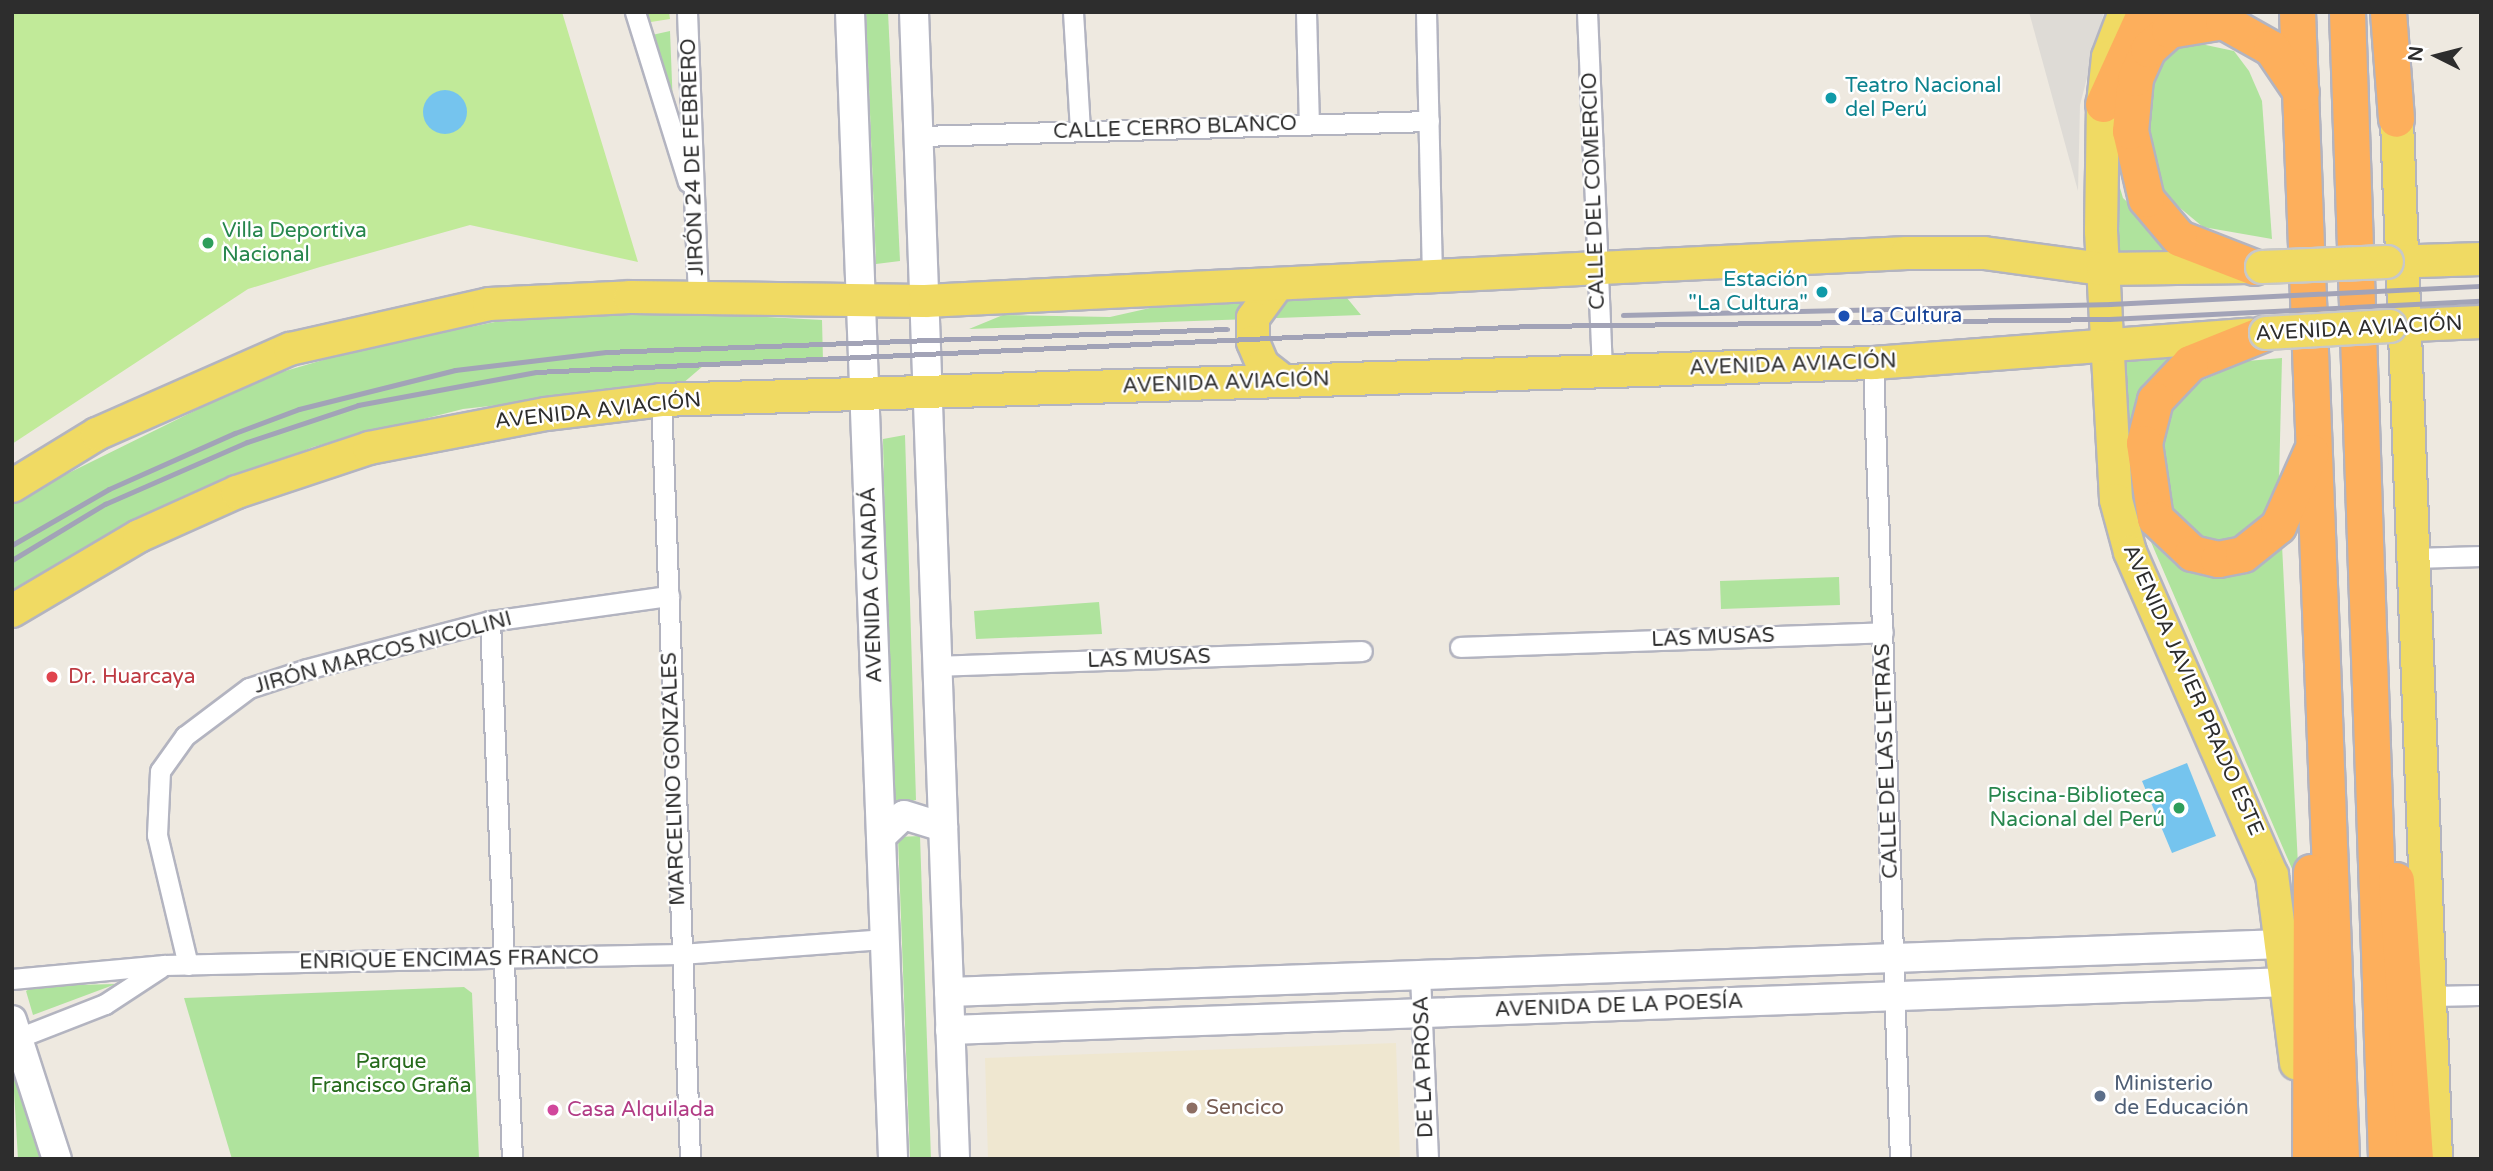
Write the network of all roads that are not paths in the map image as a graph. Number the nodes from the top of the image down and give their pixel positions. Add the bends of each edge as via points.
1 (635, 12) edge
2 (687, 12) edge
3 (850, 12) edge
4 (914, 12) edge
5 (1073, 12) edge
6 (1306, 12) edge
7 (1426, 12) edge
8 (1587, 12) edge
9 (2125, 12) edge
10 (2144, 12) edge
11 (2297, 12) edge
12 (2347, 12) edge
13 (2388, 12) edge
14 (2396, 12) edge
15 (2301, 92) junction
16 (2103, 104) junction
17 (2396, 119) junction
18 (1429, 121) junction
19 (1309, 124) junction
20 (1080, 131) junction
21 (920, 136) junction
22 (696, 207) junction
23 (2481, 259) edge
24 (2395, 262) junction
25 (2258, 267) junction
26 (2103, 269) junction
27 (1598, 271) junction
28 (1432, 278) junction
29 (1277, 285) junction
30 (698, 301) junction
31 (925, 301) junction
32 (857, 302) junction
33 (2481, 322) edge
34 (2398, 326) junction
35 (2264, 334) junction
36 (2106, 345) junction
37 (1873, 363) junction
38 (1602, 370) junction
39 (1282, 380) junction
40 (927, 394) junction
41 (865, 397) junction
42 (661, 400) junction
43 (2316, 439) junction
44 (12, 486) edge
45 (2481, 556) edge
46 (2414, 558) junction
47 (669, 596) junction
48 (12, 611) edge
49 (490, 621) junction
50 (1883, 632) junction
51 (1460, 647) dead end
52 (1362, 651) dead end
53 (936, 666) junction
54 (2328, 740) junction
55 (2373, 777) junction
56 (943, 827) junction
57 (882, 836) junction
58 (886, 939) junction
59 (2282, 944) junction
60 (2059, 952) junction
61 (680, 954) junction
62 (1893, 958) junction
63 (503, 959) junction
64 (164, 965) junction
65 (188, 965) junction
66 (1420, 975) junction
67 (12, 979) edge
68 (2288, 982) junction
69 (2059, 990) junction
70 (948, 992) junction
71 (2481, 995) edge
72 (1894, 996) junction
73 (2430, 996) junction
74 (1422, 1013) junction
75 (15, 1029) edge
76 (950, 1030) junction
77 (57, 1159) edge
78 (512, 1159) edge
79 (690, 1159) edge
80 (893, 1159) edge
81 (955, 1159) edge
82 (1428, 1159) edge
83 (1900, 1159) edge
84 (2299, 1159) edge
85 (2310, 1159) edge
86 (2341, 1159) edge
87 (2386, 1159) edge
88 (2415, 1159) edge
89 (2436, 1159) edge

1 - 22 street
2 - 22 street, JIRÓN 24 DE FEBRERO
3 - 32 street, AVENIDA CANADÁ
4 - 21 street
5 - 20 street
6 - 19 street
7 - 18 street
8 - 27 street, CALLE DEL COMERCIO
9 - 16 main road, AVENIDA JAVIER PRADO ESTE via 2108,57
10 - 16 highway
11 - 15 highway
12 - 55 highway
13 - 17 highway
14 - 17 main road
15 - 25 highway via 2271,48 2223,21 2169,30 2148,50 2135,78 2130,131 2134,169 2146,199 2179,238
15 - 43 highway
16 - 26 main road, AVENIDA JAVIER PRADO ESTE
17 - 24 main road
18 - 19 street, CALLE CERRO BLANCO
18 - 28 street
19 - 20 street, CALLE CERRO BLANCO
20 - 21 street, CALLE CERRO BLANCO
21 - 31 street
22 - 30 street, JIRÓN 24 DE FEBRERO
23 - 24 main road
24 - 25 main road, bridge
24 - 34 main road
25 - 26 main road
26 - 27 main road via 1984,253
26 - 36 main road, AVENIDA JAVIER PRADO ESTE
27 - 28 main road
27 - 38 street, CALLE DEL COMERCIO
28 - 29 main road
29 - 31 main road
29 - 39 main road via 1253,318 1253,342 1263,365
30 - 32 main road
30 - 44 main road via 630,297 489,304 303,346 97,434
31 - 32 main road
31 - 40 street
32 - 41 street, AVENIDA CANADÁ
33 - 34 main road, AVENIDA AVIACIÓN
34 - 35 main road, AVENIDA AVIACIÓN, bridge
34 - 46 main road
35 - 36 main road, AVENIDA AVIACIÓN
35 - 43 highway via 2190,363 2155,400 2144,443 2155,518 2192,553 2218,559 2255,548 2285,516
36 - 37 main road, AVENIDA AVIACIÓN
36 - 59 main road, AVENIDA JAVIER PRADO ESTE via 2116,500 2130,552 2263,852
37 - 38 main road, AVENIDA AVIACIÓN
37 - 50 street, CALLE DE LAS LETRAS
38 - 39 main road, AVENIDA AVIACIÓN
39 - 40 main road, AVENIDA AVIACIÓN
40 - 41 main road, AVENIDA AVIACIÓN
40 - 53 street
41 - 42 main road, AVENIDA AVIACIÓN
41 - 57 street, AVENIDA CANADÁ
42 - 47 street, MARCELINO GONZALES
42 - 48 main road, AVENIDA AVIACIÓN via 445,429 294,471 139,536
43 - 54 highway
45 - 46 street
46 - 73 main road
47 - 49 street, JIRÓN MARCOS NICOLINI
47 - 61 street, MARCELINO GONZALES
49 - 63 street
49 - 65 street, JIRÓN MARCOS NICOLINI via 249,688 185,736 160,771 157,835
50 - 51 street, LAS MUSAS
50 - 62 street, CALLE DE LAS LETRAS
52 - 53 street, LAS MUSAS
53 - 56 street
54 - 85 highway via 2310,886
54 - 86 highway
55 - 87 highway
55 - 88 highway via 2401,911
56 - 57 street via 904,815
56 - 70 street
57 - 58 street, AVENIDA CANADÁ
58 - 61 street, ENRIQUE ENCIMAS FRANCO
58 - 80 street, AVENIDA CANADÁ
59 - 60 street, AVENIDA DE LA POESÍA
59 - 68 main road, AVENIDA JAVIER PRADO ESTE
60 - 62 street, AVENIDA DE LA POESÍA
60 - 69 street
61 - 63 street, ENRIQUE ENCIMAS FRANCO
61 - 79 street, MARCELINO GONZALES
62 - 66 street, AVENIDA DE LA POESÍA
62 - 72 street, CALLE DE LAS LETRAS
63 - 65 street, ENRIQUE ENCIMAS FRANCO
63 - 78 street
64 - 65 street, ENRIQUE ENCIMAS FRANCO
64 - 67 street, ENRIQUE ENCIMAS FRANCO
64 - 75 street via 105,1004
66 - 70 street, AVENIDA DE LA POESÍA
66 - 74 street, DE LA PROSA
68 - 69 street, AVENIDA DE LA POESÍA
68 - 84 main road, AVENIDA JAVIER PRADO ESTE
69 - 72 street, AVENIDA DE LA POESÍA
70 - 76 street
71 - 73 street
72 - 74 street, AVENIDA DE LA POESÍA
72 - 83 street, CALLE DE LAS LETRAS
73 - 89 main road
74 - 76 street, AVENIDA DE LA POESÍA
74 - 82 street, DE LA PROSA
75 - 77 street
76 - 81 street

